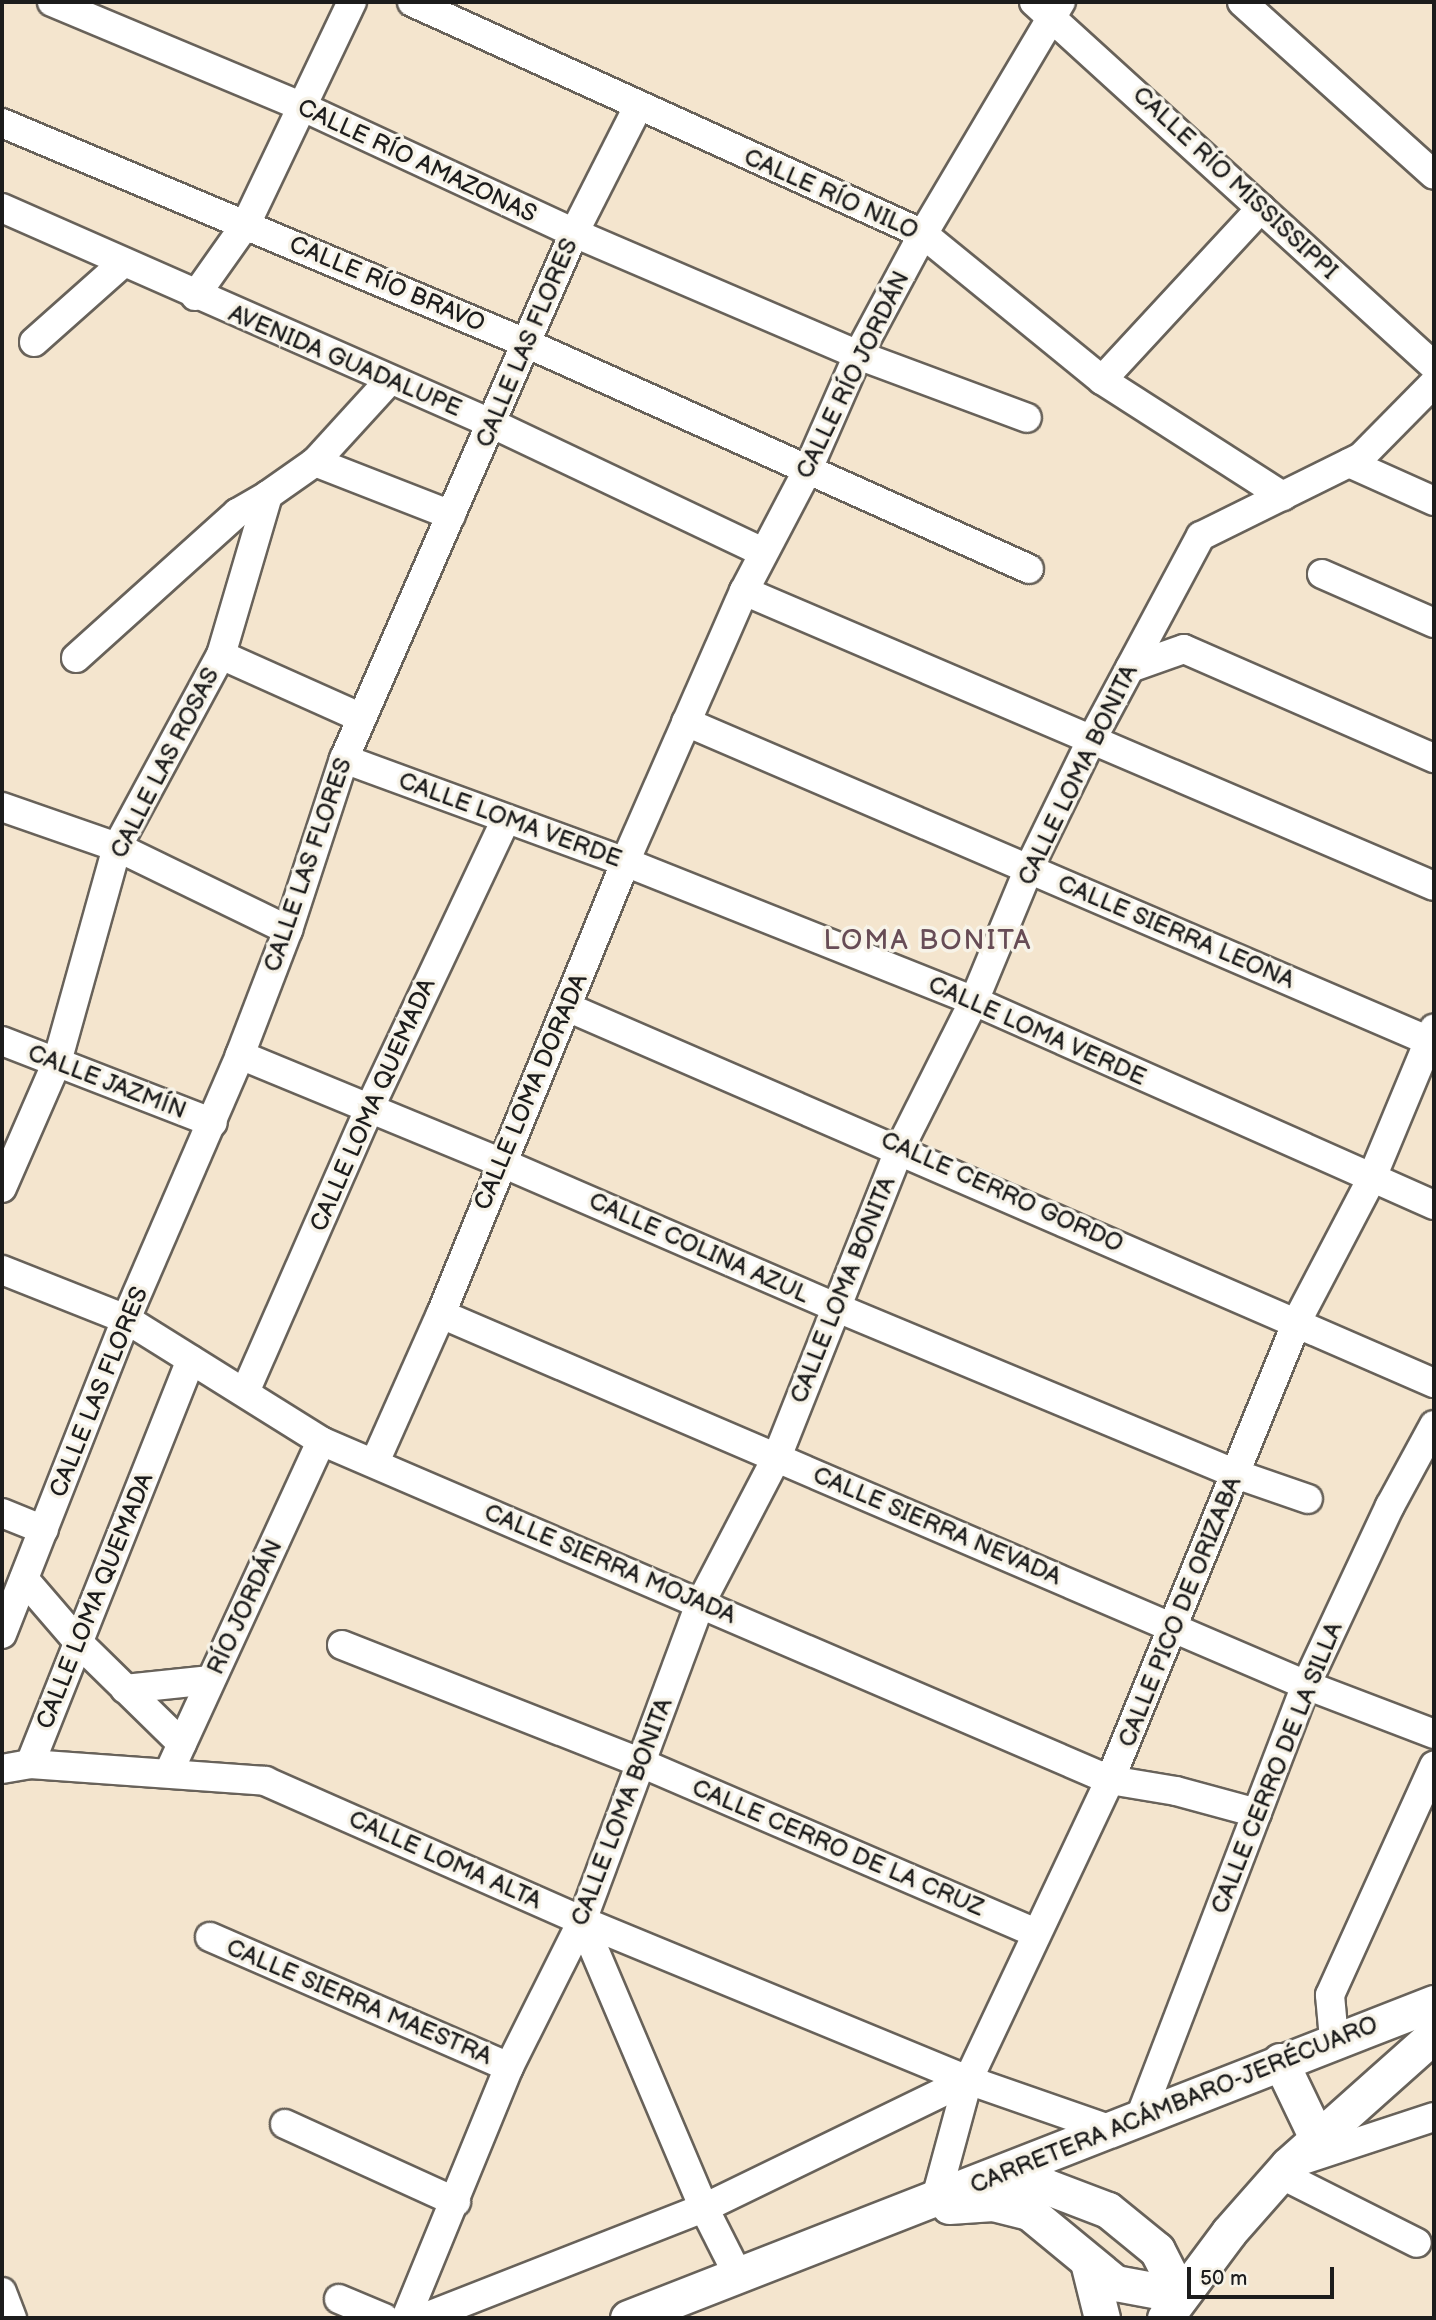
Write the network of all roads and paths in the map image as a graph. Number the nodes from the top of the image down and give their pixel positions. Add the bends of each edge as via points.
1 (52, 2) edge
2 (352, 2) edge
3 (412, 2) edge
4 (1242, 2) edge
5 (1049, 7) edge
6 (303, 107) junction
7 (638, 107) junction
8 (2, 123) edge
9 (1434, 175) edge
10 (1261, 208) junction
11 (4, 215) edge
12 (246, 224) junction
13 (574, 233) junction
14 (923, 234) junction
15 (124, 262) junction
16 (195, 296) junction
17 (34, 342) dead end
18 (528, 344) junction
19 (858, 355) junction
20 (1434, 366) edge
21 (390, 380) junction
22 (1102, 380) junction
23 (1434, 383) edge
24 (1027, 418) dead end
25 (493, 424) junction
26 (315, 462) junction
27 (1349, 463) junction
28 (807, 469) junction
29 (268, 495) junction
30 (1283, 496) junction
31 (1434, 501) edge
32 (451, 515) junction
33 (764, 552) junction
34 (1029, 569) dead end
35 (1322, 574) dead end
36 (744, 591) junction
37 (1434, 623) edge
38 (221, 655) junction
39 (76, 658) dead end
40 (1130, 668) junction
41 (362, 718) junction
42 (686, 722) junction
43 (1093, 737) junction
44 (1434, 758) edge
45 (344, 759) junction
46 (2, 807) edge
47 (506, 819) junction
48 (117, 847) junction
49 (625, 862) junction
50 (1029, 868) junction
51 (1434, 886) edge
52 (288, 930) junction
53 (974, 1001) junction
54 (567, 1007) junction
55 (1433, 1038) edge
56 (2, 1041) edge
57 (240, 1055) junction
58 (57, 1062) junction
59 (370, 1107) junction
60 (213, 1123) junction
61 (900, 1148) junction
62 (500, 1161) junction
63 (1371, 1180) junction
64 (2, 1188) edge
65 (1434, 1205) edge
66 (2, 1270) edge
67 (835, 1307) junction
68 (441, 1314) junction
69 (126, 1318) junction
70 (1297, 1321) junction
71 (191, 1360) junction
72 (1434, 1383) edge
73 (245, 1392) junction
74 (1434, 1425) edge
75 (321, 1441) junction
76 (777, 1457) junction
77 (375, 1462) junction
78 (1236, 1474) junction
79 (1308, 1499) dead end
80 (2, 1513) edge
81 (44, 1530) junction
82 (24, 1579) junction
83 (700, 1604) junction
84 (1175, 1628) junction
85 (2, 1634) edge
86 (79, 1643) junction
87 (342, 1645) dead end
88 (211, 1680) junction
89 (1306, 1685) junction
90 (125, 1689) junction
91 (1434, 1734) edge
92 (182, 1744) junction
93 (641, 1763) junction
94 (30, 1764) junction
95 (1434, 1766) edge
96 (2, 1769) edge
97 (169, 1772) junction
98 (1110, 1780) junction
99 (1257, 1813) junction
100 (582, 1921) junction
101 (1035, 1933) junction
102 (210, 1937) dead end
103 (1434, 2003) edge
104 (1434, 2035) edge
105 (1335, 2039) junction
106 (1280, 2062) junction
107 (509, 2067) junction
108 (968, 2080) junction
109 (1434, 2117) edge
110 (285, 2124) dead end
111 (1123, 2124) junction
112 (1317, 2138) junction
113 (1284, 2169) junction
114 (980, 2184) junction
115 (456, 2202) junction
116 (925, 2203) junction
117 (704, 2208) junction
118 (1417, 2243) dead end
119 (1088, 2262) junction
120 (737, 2273) junction
121 (2, 2292) edge
122 (339, 2299) dead end
123 (1172, 2307) edge
124 (12, 2318) edge
125 (384, 2318) edge
126 (406, 2318) edge
127 (423, 2318) edge
128 (628, 2318) edge
129 (1102, 2318) edge

1 - 6 street, CALLE RÍO AMAZONAS
2 - 6 street
3 - 7 street, CALLE RÍO NILO
4 - 9 street
5 - 10 street, CALLE RÍO MISSISSIPPI
5 - 14 street, CALLE RÍO JORDÁN
6 - 12 street
6 - 13 street, CALLE RÍO AMAZONAS
7 - 13 street, CALLE LAS FLORES
7 - 14 street, CALLE RÍO NILO
8 - 12 street, CALLE RÍO BRAVO
10 - 20 street, CALLE RÍO MISSISSIPPI
10 - 22 street
11 - 15 street, AVENIDA GUADALUPE
12 - 16 street
12 - 18 street, CALLE RÍO BRAVO
13 - 18 street, CALLE LAS FLORES
13 - 19 street, CALLE RÍO AMAZONAS
14 - 19 street, CALLE RÍO JORDÁN
14 - 22 street, CALLE RÍO NILO
15 - 16 street, AVENIDA GUADALUPE
15 - 17 street
16 - 21 street, AVENIDA GUADALUPE
18 - 25 street, CALLE LAS FLORES
18 - 28 street, CALLE RÍO BRAVO
19 - 24 street, CALLE RÍO AMAZONAS
19 - 28 street, CALLE RÍO JORDÁN
21 - 25 street, AVENIDA GUADALUPE
21 - 26 street
22 - 30 street, CALLE RÍO NILO
23 - 27 street, CALLE LOMA BONITA via 1361,457
25 - 32 street, CALLE LAS FLORES
25 - 33 street, AVENIDA GUADALUPE
26 - 29 street
26 - 32 street
27 - 30 street, CALLE LOMA BONITA
27 - 31 street
28 - 33 street, CALLE RÍO JORDÁN
28 - 34 street, CALLE RÍO BRAVO
29 - 38 street, CALLE LAS ROSAS
29 - 39 street via 237,513
30 - 40 street, CALLE LOMA BONITA via 1202,536
32 - 41 street, CALLE LAS FLORES
33 - 36 street, CALLE RÍO JORDÁN
35 - 37 street
36 - 42 street, CALLE RÍO JORDÁN
36 - 43 street
38 - 41 street
38 - 48 street, CALLE LAS ROSAS
40 - 43 street, CALLE LOMA BONITA
40 - 44 street via 1184,649
41 - 45 street, CALLE LAS FLORES
42 - 49 street, CALLE LOMA DORADA
42 - 50 street, CALLE SIERRA LEONA
43 - 50 street, CALLE LOMA BONITA
43 - 51 street
45 - 47 street, CALLE LOMA VERDE
45 - 52 street, CALLE LAS FLORES
46 - 48 street
47 - 49 street, CALLE LOMA VERDE
47 - 59 street, CALLE LOMA QUEMADA
48 - 52 street
48 - 58 street, CALLE LAS ROSAS
49 - 53 street, CALLE LOMA VERDE
49 - 54 street, CALLE LOMA DORADA
50 - 53 street, CALLE LOMA BONITA
50 - 55 street, CALLE SIERRA LEONA
52 - 57 street, CALLE LAS FLORES
53 - 61 street, CALLE LOMA BONITA
53 - 63 street, CALLE LOMA VERDE
54 - 61 street, CALLE CERRO GORDO
54 - 62 street, CALLE LOMA DORADA
55 - 63 street, CALLE PICO DE ORIZABA
56 - 58 street, CALLE JAZMÍN
57 - 59 street, CALLE COLINA AZUL
57 - 60 street, CALLE LAS FLORES
58 - 60 street, CALLE JAZMÍN
58 - 64 street, CALLE LAS ROSAS
59 - 62 street, CALLE COLINA AZUL
59 - 73 street, CALLE LOMA QUEMADA
60 - 69 street, CALLE LAS FLORES
61 - 67 street, CALLE LOMA BONITA
61 - 70 street, CALLE CERRO GORDO
62 - 67 street, CALLE COLINA AZUL
62 - 68 street, CALLE LOMA DORADA
63 - 65 street, CALLE LOMA VERDE
63 - 70 street, CALLE PICO DE ORIZABA
66 - 69 street, CALLE SIERRA MOJADA
67 - 76 street, CALLE LOMA BONITA
67 - 78 street, CALLE COLINA AZUL
68 - 76 street, CALLE SIERRA NEVADA
68 - 77 street, CALLE LOMA DORADA
69 - 71 street, CALLE SIERRA MOJADA
69 - 81 street, CALLE LAS FLORES
70 - 72 street, CALLE CERRO GORDO
70 - 78 street, CALLE PICO DE ORIZABA
71 - 73 street, CALLE SIERRA MOJADA
71 - 86 street, CALLE LOMA QUEMADA
73 - 75 street, CALLE SIERRA MOJADA
74 - 89 street, CALLE CERRO DE LA SILLA via 1390,1506
75 - 77 street, CALLE SIERRA MOJADA
75 - 88 street, RÍO JORDÁN
76 - 83 street, CALLE LOMA BONITA
76 - 84 street, CALLE SIERRA NEVADA
77 - 83 street, CALLE SIERRA MOJADA
78 - 79 street, CALLE COLINA AZUL
78 - 84 street, CALLE PICO DE ORIZABA
80 - 81 street
81 - 82 street, CALLE LAS FLORES
82 - 85 street, CALLE LAS FLORES
82 - 86 street
83 - 93 street, CALLE LOMA BONITA
83 - 98 street, CALLE SIERRA MOJADA
84 - 89 street, CALLE SIERRA NEVADA
84 - 98 street, CALLE PICO DE ORIZABA
86 - 90 street
86 - 94 street, CALLE LOMA QUEMADA
87 - 93 street, CALLE CERRO DE LA CRUZ
88 - 90 street
88 - 92 street, RÍO JORDÁN
89 - 91 street, CALLE SIERRA NEVADA
89 - 99 street, CALLE CERRO DE LA SILLA
90 - 92 street
92 - 97 street, RÍO JORDÁN
93 - 100 street, CALLE LOMA BONITA
93 - 101 street, CALLE CERRO DE LA CRUZ
94 - 96 street, CALLE LOMA ALTA
94 - 97 street, CALLE LOMA ALTA
95 - 105 street via 1329,1995
97 - 100 street, CALLE LOMA ALTA via 265,1781
98 - 99 street, CALLE SIERRA MOJADA via 1176,1791
98 - 101 street, CALLE PICO DE ORIZABA
99 - 111 street, CALLE CERRO DE LA SILLA
100 - 107 street, CALLE LOMA BONITA
100 - 108 street, CALLE LOMA ALTA
100 - 117 street
101 - 108 street, CALLE PICO DE ORIZABA
102 - 107 street, CALLE SIERRA MAESTRA
103 - 105 main road, CARRETERA ACÁMBARO-JERÉCUARO
104 - 112 main road
105 - 106 main road, CARRETERA ACÁMBARO-JERÉCUARO
106 - 111 main road, CARRETERA ACÁMBARO-JERÉCUARO
106 - 112 main road
107 - 115 street, CALLE LOMA BONITA
108 - 111 street, CALLE LOMA ALTA
108 - 116 street, CALLE PICO DE ORIZABA
108 - 117 street
109 - 113 street
110 - 115 street
111 - 114 main road, CARRETERA ACÁMBARO-JERÉCUARO
112 - 113 main road
113 - 118 street
113 - 123 main road
114 - 116 main road, CARRETERA ACÁMBARO-JERÉCUARO
114 - 123 main road via 1045,2186 1108,2210 1157,2250
115 - 126 street, CALLE LOMA BONITA
116 - 119 main road via 993,2203 1029,2212
116 - 120 main road
117 - 120 street
117 - 127 street
119 - 123 main road via 1115,2283
119 - 129 main road
120 - 128 main road
121 - 124 street
122 - 125 street

